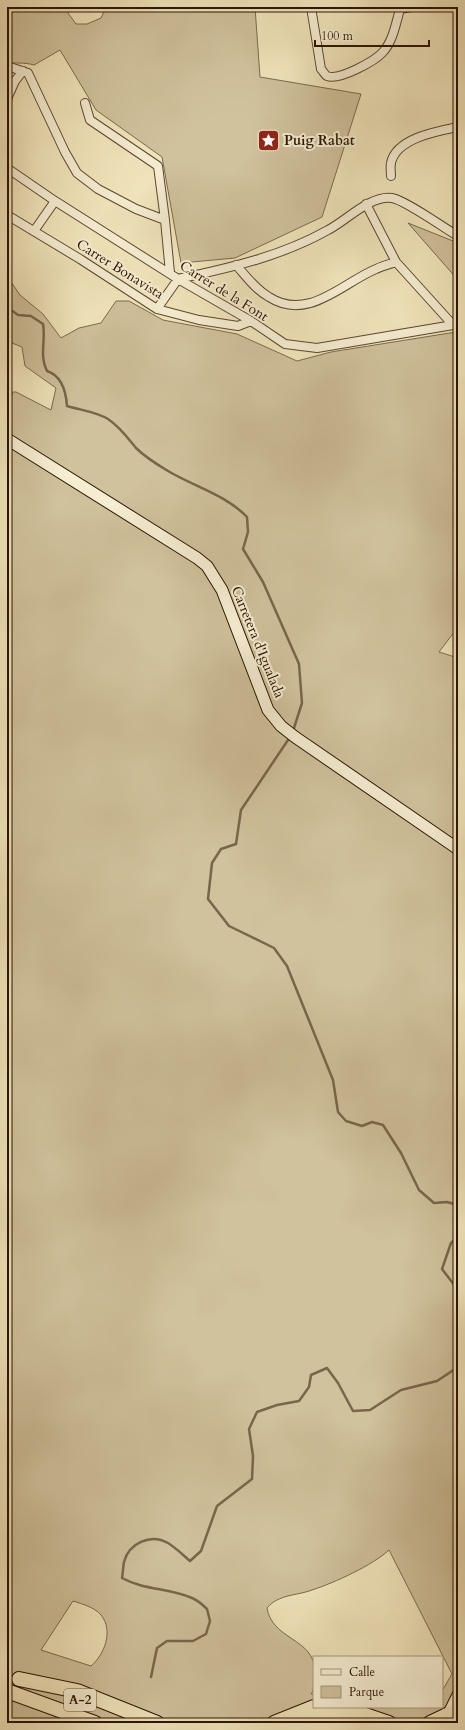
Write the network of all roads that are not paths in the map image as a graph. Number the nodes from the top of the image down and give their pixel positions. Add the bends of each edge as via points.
1 (310, 7) edge
2 (411, 7) edge
3 (400, 8) edge
4 (7, 66) edge
5 (23, 71) junction
6 (7, 99) edge
7 (85, 103) dead end
8 (458, 127) edge
9 (7, 168) edge
10 (391, 176) dead end
11 (55, 201) junction
12 (366, 204) junction
13 (7, 215) edge
14 (165, 220) junction
15 (34, 231) junction
16 (458, 236) edge
17 (396, 262) junction
18 (236, 265) junction
19 (170, 273) junction
20 (178, 278) junction
21 (158, 309) junction
22 (251, 320) junction
23 (7, 349) edge
24 (7, 358) edge
25 (7, 439) edge
26 (458, 848) edge
27 (13, 1677) edge
28 (7, 1691) edge
29 (458, 1695) edge
30 (313, 1707) edge
31 (346, 1708) edge
32 (357, 1712) junction
33 (446, 1718) edge
34 (95, 1723) edge
35 (140, 1723) edge
36 (157, 1723) edge
37 (274, 1723) edge
38 (304, 1723) edge
39 (389, 1723) edge
40 (430, 1723) edge

1 - 3 street via 321,69 327,76 336,77 370,63 384,52 393,35
2 - 3 street
4 - 5 street
5 - 6 street
5 - 14 street via 28,73 77,173 98,189 136,209
7 - 14 street via 90,120 158,166
8 - 10 street via 423,136 401,147 391,162
9 - 11 street, Carrer de la Font
11 - 15 street
11 - 19 street, Carrer de la Font
12 - 16 street via 392,198
12 - 17 street
12 - 18 street via 339,224 302,245
13 - 15 street, Carrer Bonavista
14 - 19 street
15 - 21 street, Carrer Bonavista
17 - 18 street via 375,269 322,299 300,306 269,298
17 - 22 street, Carrer de la Font via 453,325 317,348 285,344
18 - 20 street
19 - 20 street, Carrer de la Font
20 - 21 street
20 - 22 street, Carrer de la Font
21 - 22 street, Carrer Bonavista via 199,320 238,326
23 - 24 street
25 - 26 street, Carretera d'Igualada via 207,566 222,590 268,710 274,719
27 - 35 highway, A-2
27 - 36 highway via 77,1691
28 - 34 highway, A-2
29 - 33 street
30 - 37 highway
31 - 32 highway
32 - 38 highway via 320,1714
32 - 39 highway
33 - 40 highway

